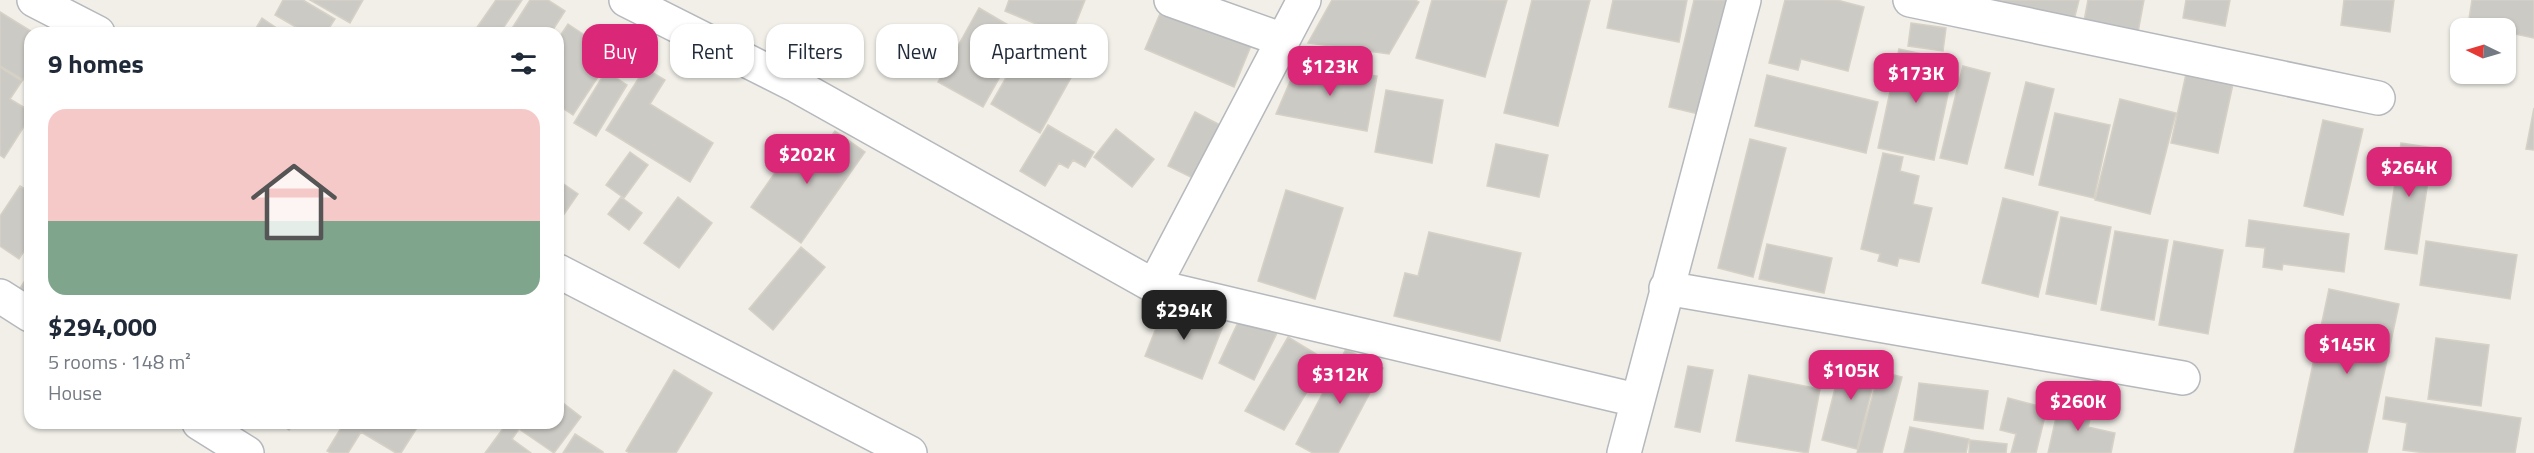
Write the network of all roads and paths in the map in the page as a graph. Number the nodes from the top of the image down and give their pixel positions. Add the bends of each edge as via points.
1 (34, 0) edge
2 (626, 0) edge
3 (1171, 0) edge
4 (1304, 0) edge
5 (1744, 0) edge
6 (1910, 0) edge
7 (86, 27) edge
8 (1283, 40) junction
9 (2378, 98) dead end
10 (564, 274) edge
11 (1154, 286) junction
12 (1666, 288) junction
13 (0, 296) edge
14 (24, 311) edge
15 (2183, 378) dead end
16 (1636, 400) junction
17 (209, 429) edge
18 (247, 453) edge
19 (910, 453) edge
20 (1624, 453) edge

1 - 7 street
2 - 11 street via 797,86
3 - 8 street
4 - 8 street
5 - 12 street
6 - 9 street
8 - 11 street
10 - 19 street
11 - 16 street
12 - 15 street
12 - 16 street
13 - 14 street
16 - 20 street
17 - 18 street

